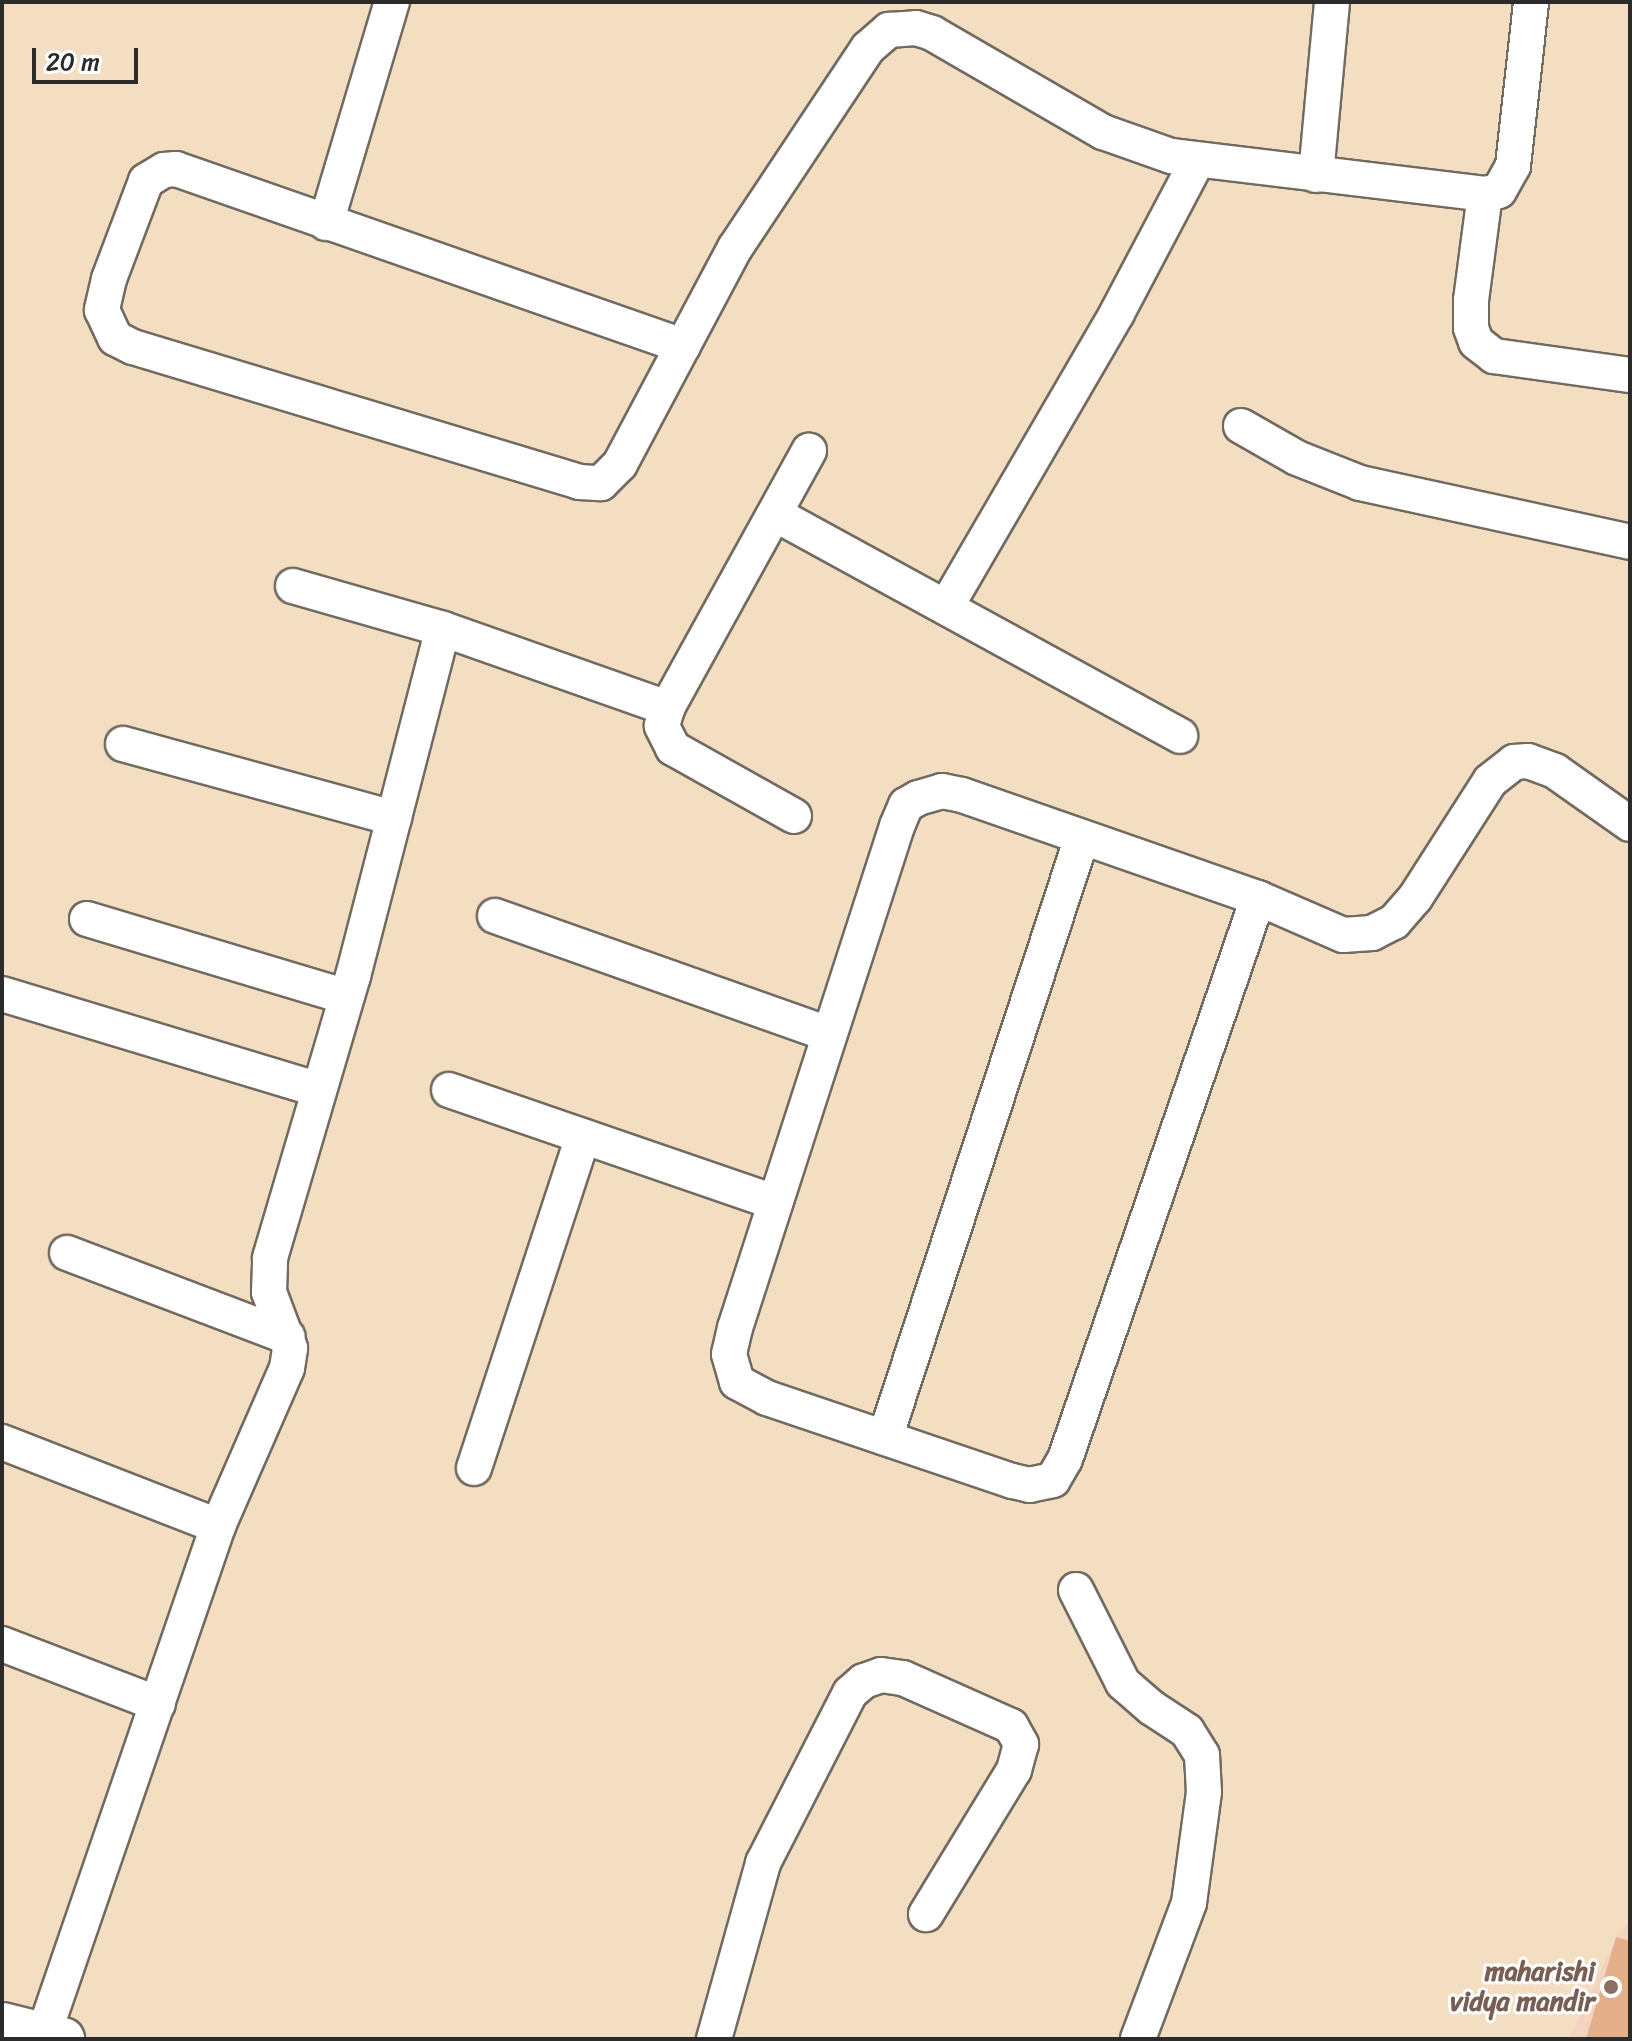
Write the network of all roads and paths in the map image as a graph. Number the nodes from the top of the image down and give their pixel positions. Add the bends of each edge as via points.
1 (392, 2) edge
2 (1332, 2) edge
3 (1531, 2) edge
4 (1197, 161) junction
5 (1316, 175) junction
6 (1485, 194) junction
7 (326, 223) junction
8 (683, 346) junction
9 (1630, 375) edge
10 (1241, 426) dead end
11 (809, 451) dead end
12 (775, 514) junction
13 (1630, 542) edge
14 (293, 586) dead end
15 (946, 607) junction
16 (443, 629) junction
17 (667, 708) junction
18 (1180, 736) dead end
19 (123, 744) dead end
20 (794, 816) dead end
21 (394, 818) junction
22 (1630, 824) edge
23 (1082, 837) junction
24 (1258, 898) junction
25 (495, 916) dead end
26 (87, 919) dead end
27 (2, 994) edge
28 (347, 997) junction
29 (829, 1034) junction
30 (319, 1090) junction
31 (449, 1090) dead end
32 (583, 1136) junction
33 (775, 1202) junction
34 (67, 1253) dead end
35 (288, 1337) junction
36 (885, 1438) junction
37 (2, 1442) edge
38 (474, 1468) dead end
39 (218, 1526) junction
40 (1076, 1590) dead end
41 (2, 1644) edge
42 (158, 1704) junction
43 (926, 1914) dead end
44 (2, 2024) edge
45 (50, 2038) edge
46 (714, 2039) edge
47 (1138, 2039) edge

1 - 7 street
2 - 5 street
3 - 6 street via 1513,166 1499,191
4 - 5 street
4 - 8 street via 1103,132 932,33 889,30 868,48 735,248
4 - 15 street via 1117,313
5 - 6 street
6 - 9 street via 1471,300 1476,342 1494,356
7 - 8 street
7 - 8 street via 192,173 164,170 146,181 139,196 104,296 105,322 115,338 133,347 592,485 620,464
10 - 13 street via 1297,458 1360,483
11 - 12 street
12 - 15 street
12 - 17 street
14 - 16 street
15 - 18 street
16 - 17 street
16 - 21 street
17 - 20 street via 662,726 673,748
19 - 21 street
21 - 28 street
22 - 24 street via 1555,771 1514,762 1490,781 1394,922 1372,933 1343,935
23 - 24 street
23 - 29 street via 942,791 906,805
23 - 36 street
24 - 36 street via 1059,1473 1043,1484 1021,1483
25 - 29 street
26 - 28 street
27 - 30 street
28 - 30 street
29 - 33 street
30 - 35 street via 270,1258 269,1292
31 - 32 street
32 - 33 street
32 - 38 street
33 - 36 street via 735,1328 729,1354 733,1374 749,1390
34 - 35 street
35 - 39 street via 287,1368
37 - 39 street
39 - 42 street
40 - 47 street via 1123,1683 1187,1731 1202,1755 1204,1792 1189,1903
41 - 42 street
42 - 45 street
43 - 46 street via 1014,1770 1021,1744 1011,1726 903,1678 881,1675 850,1693 763,1863
44 - 45 street

